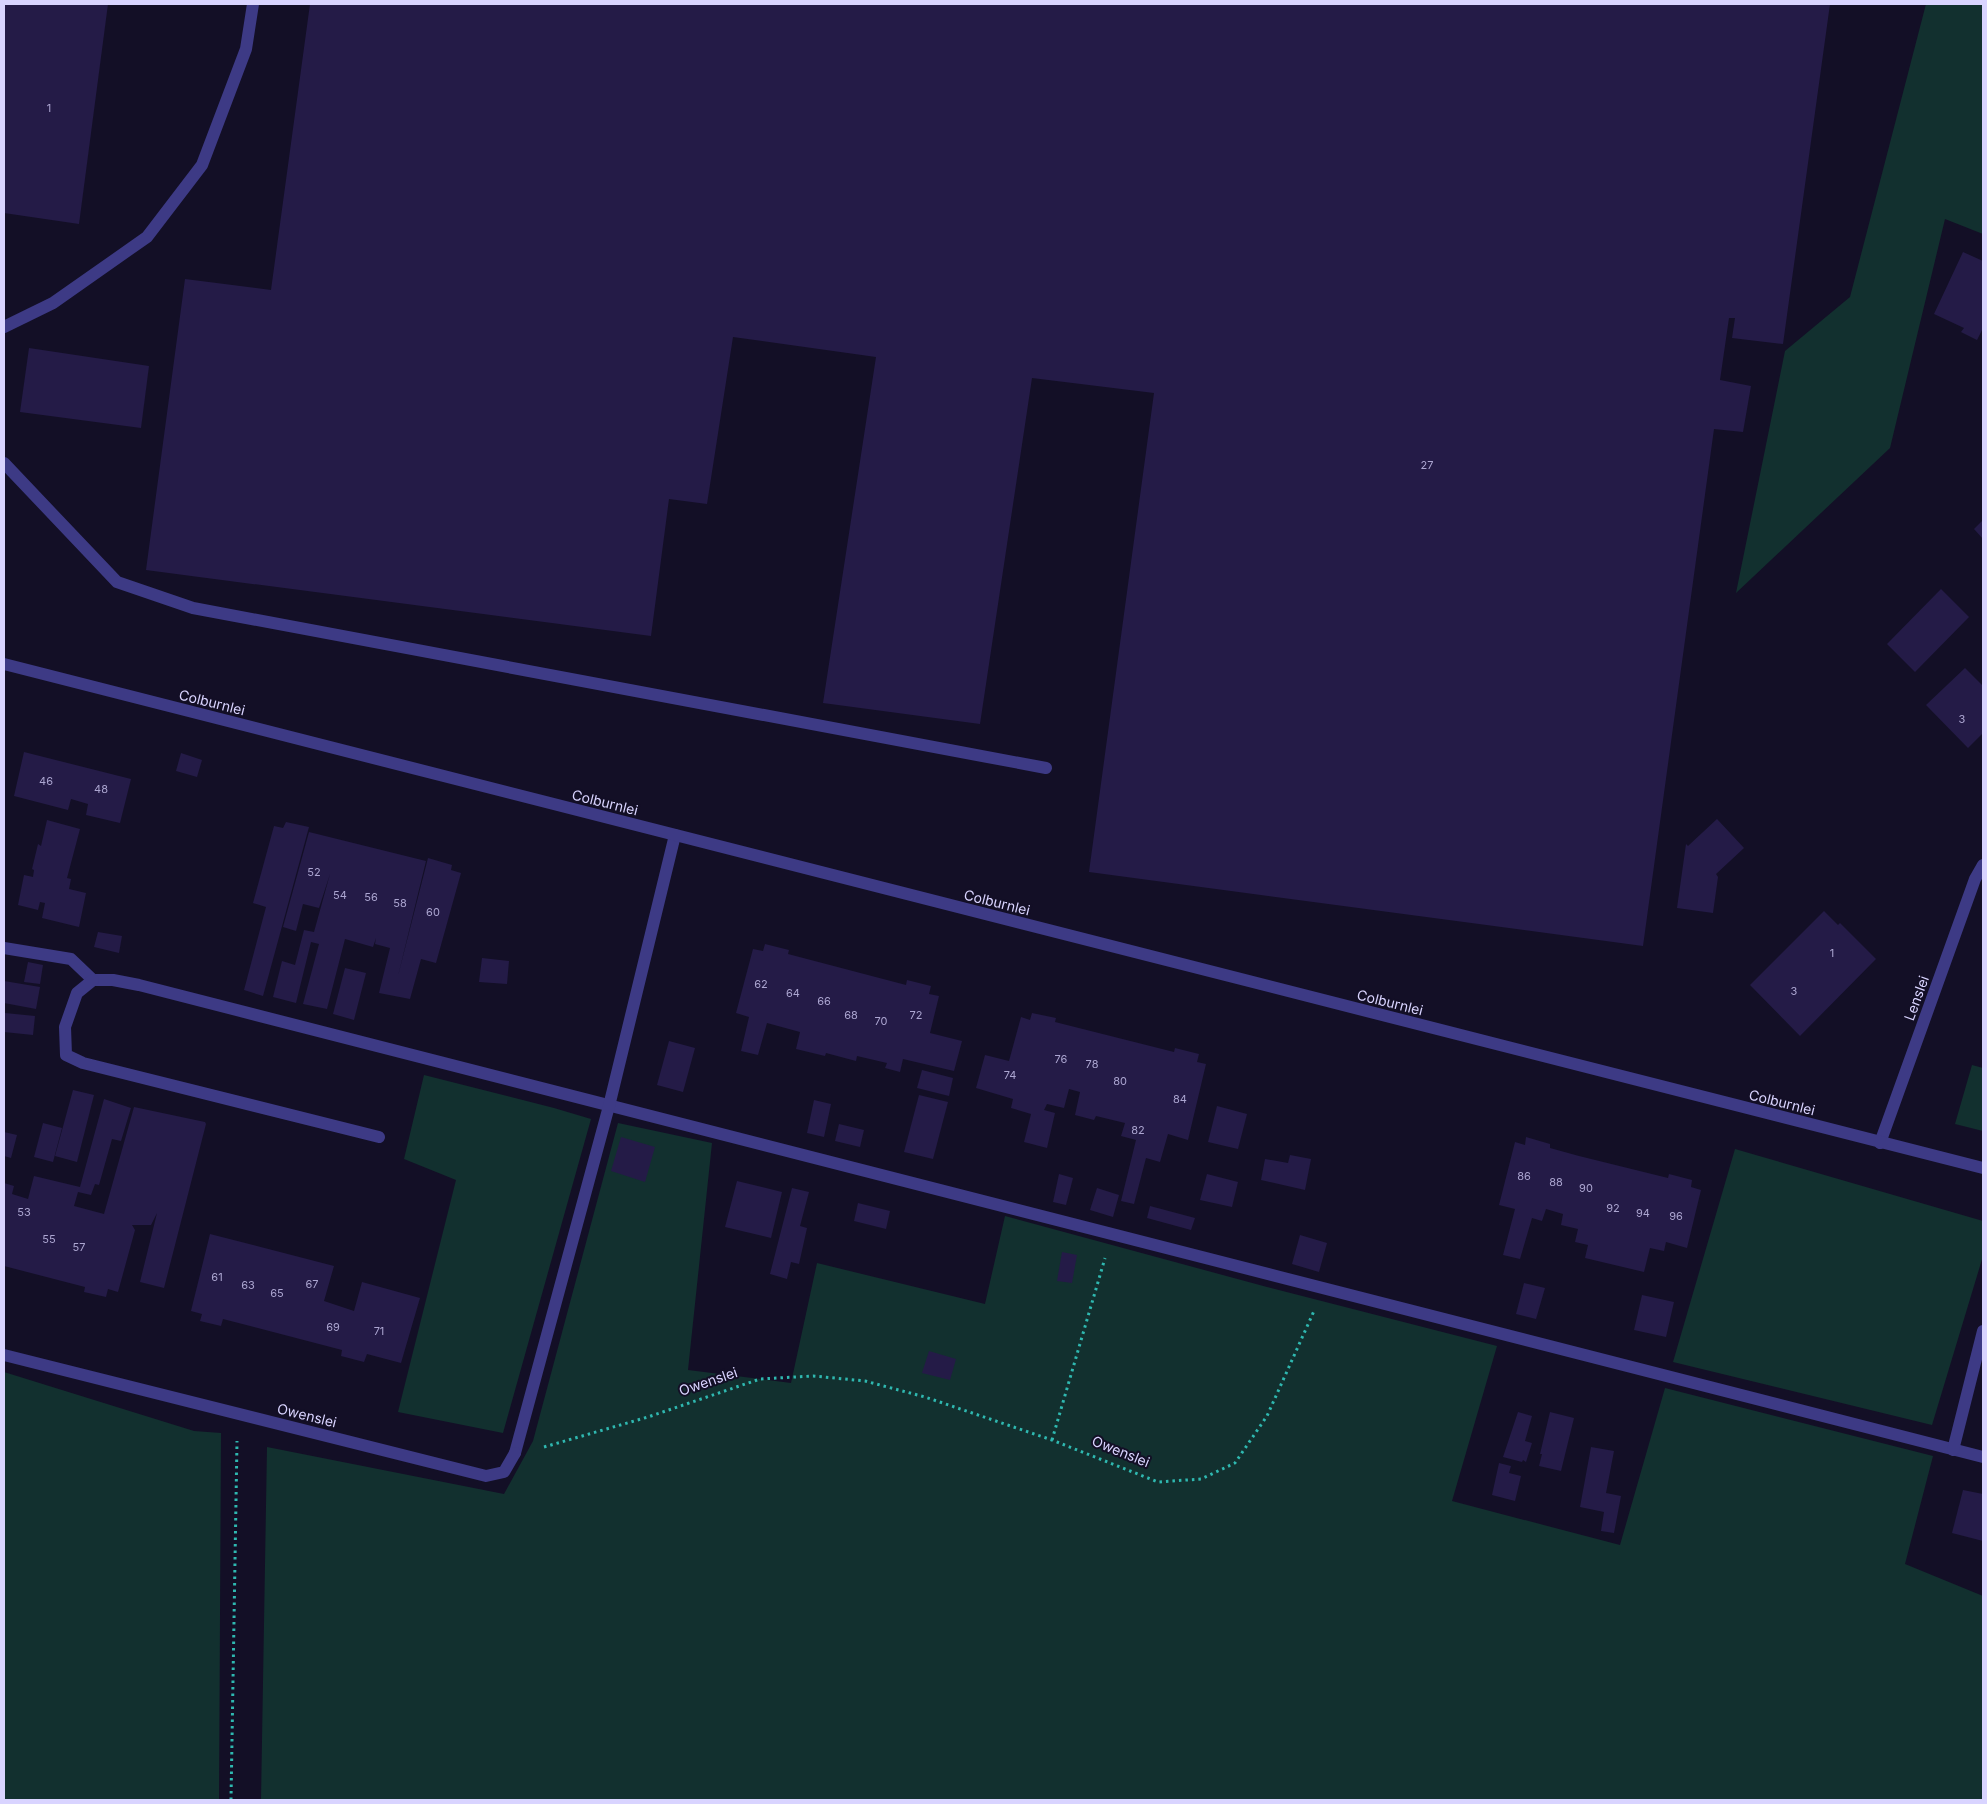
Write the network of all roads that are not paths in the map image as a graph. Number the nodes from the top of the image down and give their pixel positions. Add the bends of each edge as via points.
1 (253, 4) edge
2 (4, 327) edge
3 (4, 463) edge
4 (4, 664) edge
5 (1046, 768) dead end
6 (675, 835) junction
7 (1983, 865) edge
8 (4, 948) edge
9 (93, 980) junction
10 (609, 1106) junction
11 (379, 1137) dead end
12 (1880, 1143) junction
13 (1983, 1168) edge
14 (1983, 1331) edge
15 (4, 1355) edge
16 (1952, 1450) junction
17 (1983, 1457) edge

1 - 2 street via 246,49 202,165 147,237 54,303
3 - 5 street via 118,582 193,608
4 - 6 street, Colburnlei
6 - 10 street
6 - 12 street, Colburnlei
7 - 12 street, Lenslei via 1975,878
8 - 9 street via 71,960
9 - 10 street via 138,985
9 - 11 street via 76,993 65,1026 66,1055 83,1063
10 - 15 street, Owenslei via 514,1454 504,1472 486,1476
10 - 16 street
12 - 13 street, Colburnlei
14 - 16 street
16 - 17 street

